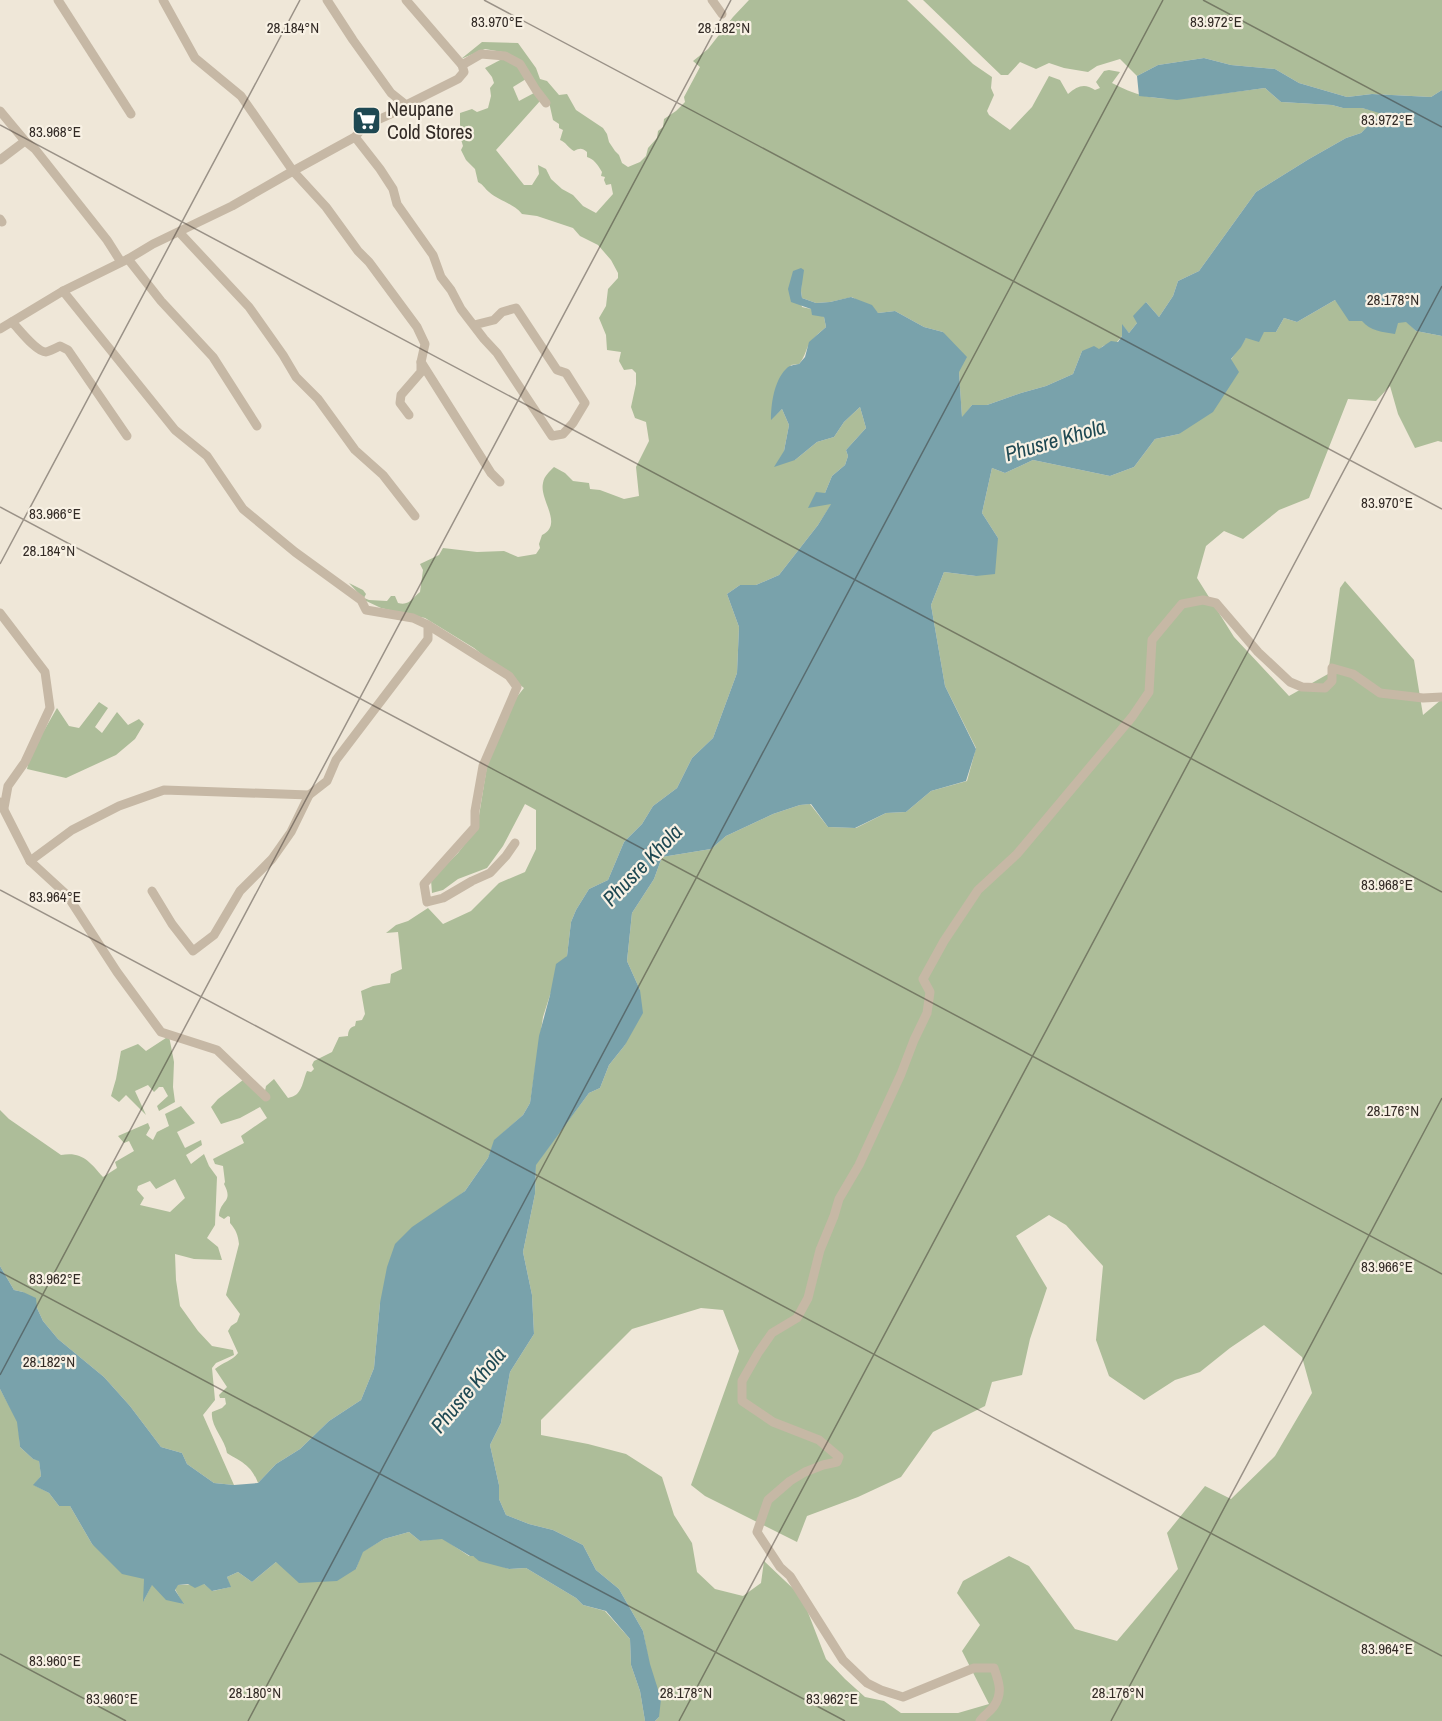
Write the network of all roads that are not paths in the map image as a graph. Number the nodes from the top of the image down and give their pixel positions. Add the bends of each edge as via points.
1 (58, 0) edge
2 (163, 0) edge
3 (327, 0) edge
4 (406, 0) edge
5 (712, 0) edge
6 (722, 14) dead end
7 (462, 65) junction
8 (546, 103) dead end
9 (406, 105) junction
10 (0, 111) edge
11 (130, 114) dead end
12 (355, 137) junction
13 (25, 141) junction
14 (0, 160) edge
15 (293, 171) junction
16 (179, 232) junction
17 (125, 260) junction
18 (63, 291) junction
19 (12, 322) junction
20 (474, 325) junction
21 (0, 329) edge
22 (422, 362) junction
23 (409, 415) dead end
24 (257, 426) dead end
25 (127, 436) dead end
26 (500, 482) dead end
27 (415, 516) dead end
28 (0, 613) edge
29 (428, 625) junction
30 (1442, 697) edge
31 (309, 795) junction
32 (2, 805) edge
33 (515, 843) dead end
34 (30, 861) junction
35 (152, 891) dead end
36 (266, 1096) dead end
37 (980, 1721) edge

1 - 11 street
2 - 15 street via 195,58 240,96
3 - 9 street via 391,93
4 - 7 street
5 - 6 street
7 - 8 street via 481,54 505,56 520,64
7 - 9 street via 464,72 458,79
9 - 12 street via 364,126
10 - 13 street
12 - 15 street
12 - 20 street via 393,189 397,204 433,255 441,278
13 - 14 street
13 - 17 street
15 - 16 street
15 - 22 street via 326,207 417,327 425,344
16 - 17 street
16 - 27 street via 249,307 296,377
17 - 18 street
17 - 24 street via 213,357
18 - 19 street
18 - 29 street via 175,430 207,456 243,509 361,600 366,610 413,618
19 - 21 street
19 - 25 street via 42,351 60,346 68,350
20 - 20 street via 552,436 563,434 585,403 566,374 557,370 516,308
22 - 23 street via 421,372 401,395 400,403
22 - 26 street
28 - 32 street via 45,672 50,708 25,762 8,786
29 - 31 street via 428,639 336,760 327,781
29 - 33 street via 508,676 518,687 483,766 475,827 424,884 427,902 443,898 490,873
30 - 37 street via 1380,693 1353,674 1332,668 1332,681 1325,688 1302,687 1290,682 1258,652 1216,603 1203,600 1182,604 1152,640 1149,692 1132,717 1017,854 978,890 923,979 930,992 927,1013 859,1165 838,1199 808,1298 797,1318 772,1334 758,1353 742,1381 742,1401 773,1422 819,1440 838,1457 837,1462 790,1481 768,1500 757,1532 843,1660 867,1683 903,1697 974,1668 994,1668 1000,1696
31 - 34 street via 164,790 119,806 72,830
31 - 35 street via 272,859 240,891 214,935 193,951
32 - 34 street
34 - 36 street via 67,895 161,1032 217,1050

